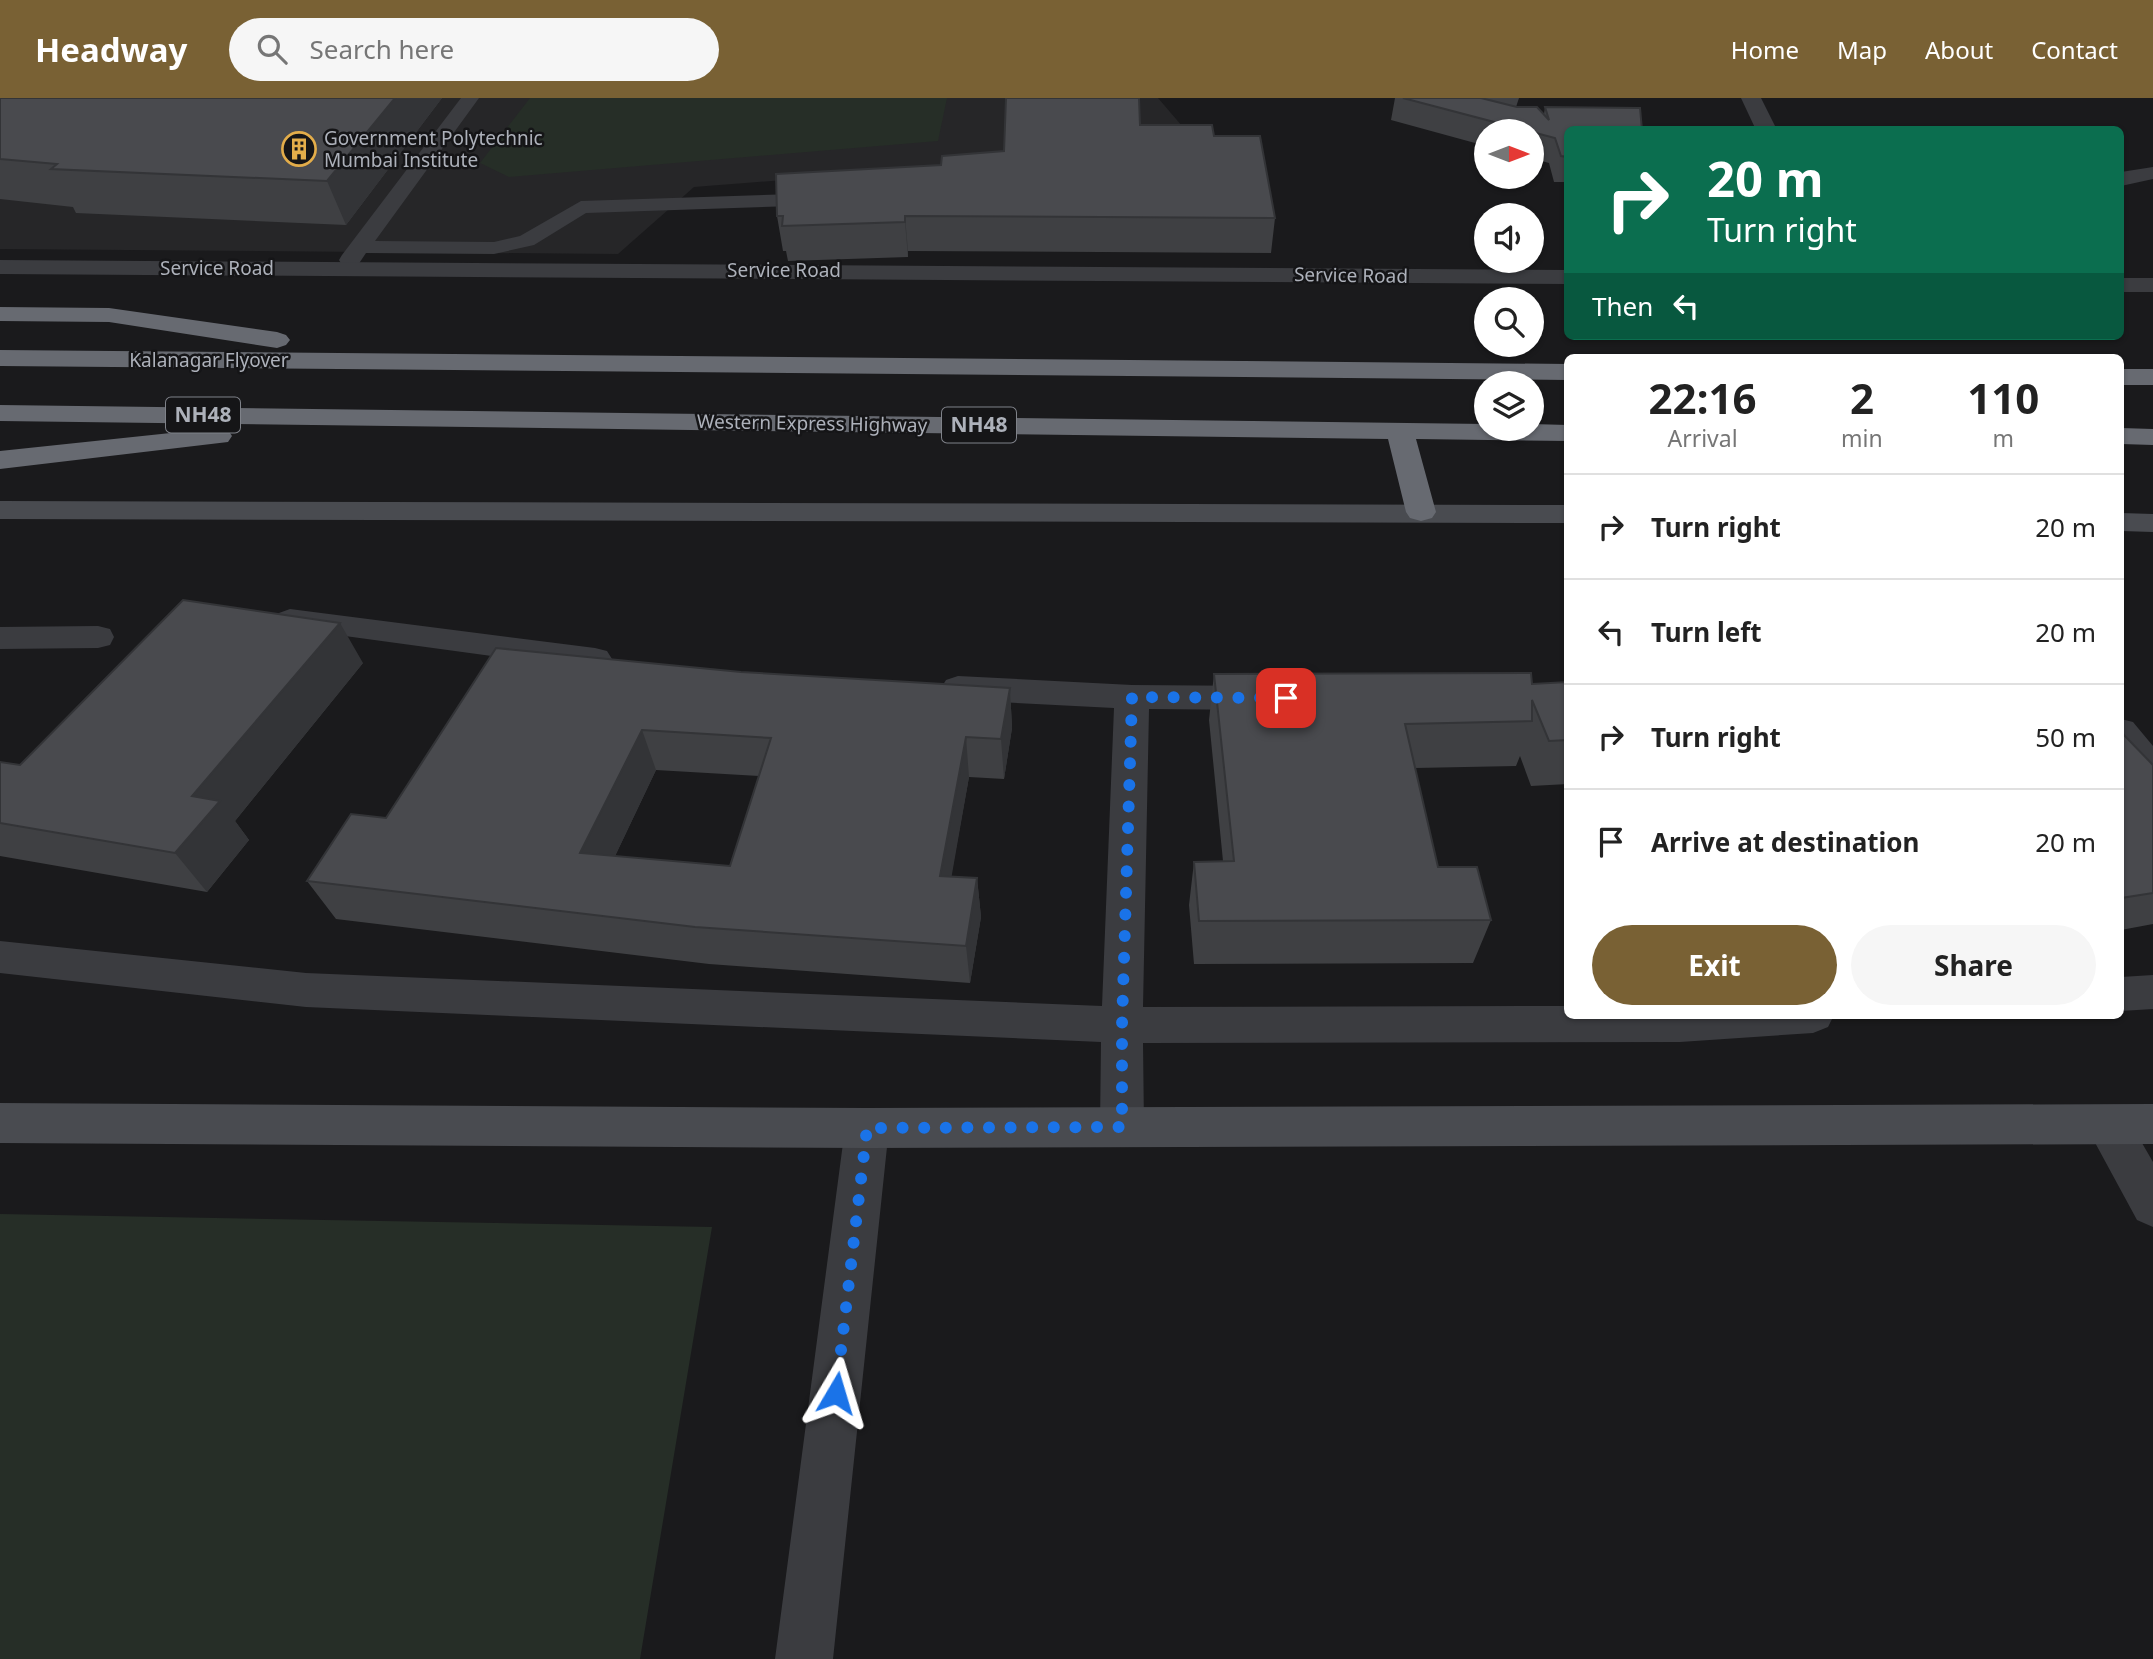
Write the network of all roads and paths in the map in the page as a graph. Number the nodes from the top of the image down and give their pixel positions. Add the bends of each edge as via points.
1 (470, 98) edge
2 (1751, 98) edge
3 (1765, 126) edge
4 (2153, 173) edge
5 (2124, 178) edge
6 (841, 198) edge
7 (360, 247) junction
8 (0, 267) edge
9 (344, 269) junction
10 (1564, 277) edge
11 (2124, 285) edge
12 (2153, 285) edge
13 (0, 314) edge
14 (0, 358) edge
15 (418, 361) junction
16 (1564, 372) edge
17 (2124, 377) edge
18 (2153, 377) edge
19 (8, 413) edge
20 (391, 417) junction
21 (1400, 431) junction
22 (1564, 433) edge
23 (2124, 436) edge
24 (2153, 437) edge
25 (0, 460) edge
26 (0, 510) edge
27 (1422, 512) junction
28 (1564, 514) edge
29 (2124, 522) edge
30 (2153, 523) edge
31 (256, 615) edge
32 (99, 637) dead end
33 (0, 638) edge
34 (627, 663) edge
35 (928, 687) edge
36 (1132, 697) junction
37 (1295, 698) edge
38 (2124, 735) edge
39 (2153, 770) edge
40 (0, 957) edge
41 (2153, 992) edge
42 (2124, 994) edge
43 (1753, 1019) edge
44 (1122, 1025) junction
45 (0, 1123) edge
46 (2153, 1124) edge
47 (2108, 1126) junction
48 (1122, 1127) junction
49 (867, 1128) junction
50 (2153, 1205) edge
51 (804, 1659) edge

1 - 7 lane
2 - 3 street
4 - 5 street
6 - 7 lane via 581,208 527,241 494,248
7 - 9 lane
8 - 9 street, Service Road
9 - 10 street, Service Road
11 - 12 street
13 - 15 highway via 109,315
14 - 15 highway, Kalanagar Flyover
15 - 16 highway
17 - 18 highway
19 - 20 highway, NH48
20 - 21 highway, Western Express Highway / NH48
20 - 25 highway
21 - 22 highway, Western Express Highway / NH48
21 - 27 highway
23 - 24 highway
26 - 27 street
27 - 28 street
29 - 30 street
31 - 34 street
32 - 33 street
35 - 36 street
36 - 37 street
36 - 44 street
38 - 39 street
40 - 44 street via 306,990
41 - 42 street
43 - 44 street via 1679,1024
44 - 48 street
45 - 49 street
46 - 47 street
47 - 48 street
47 - 50 street
48 - 49 street
49 - 51 street

